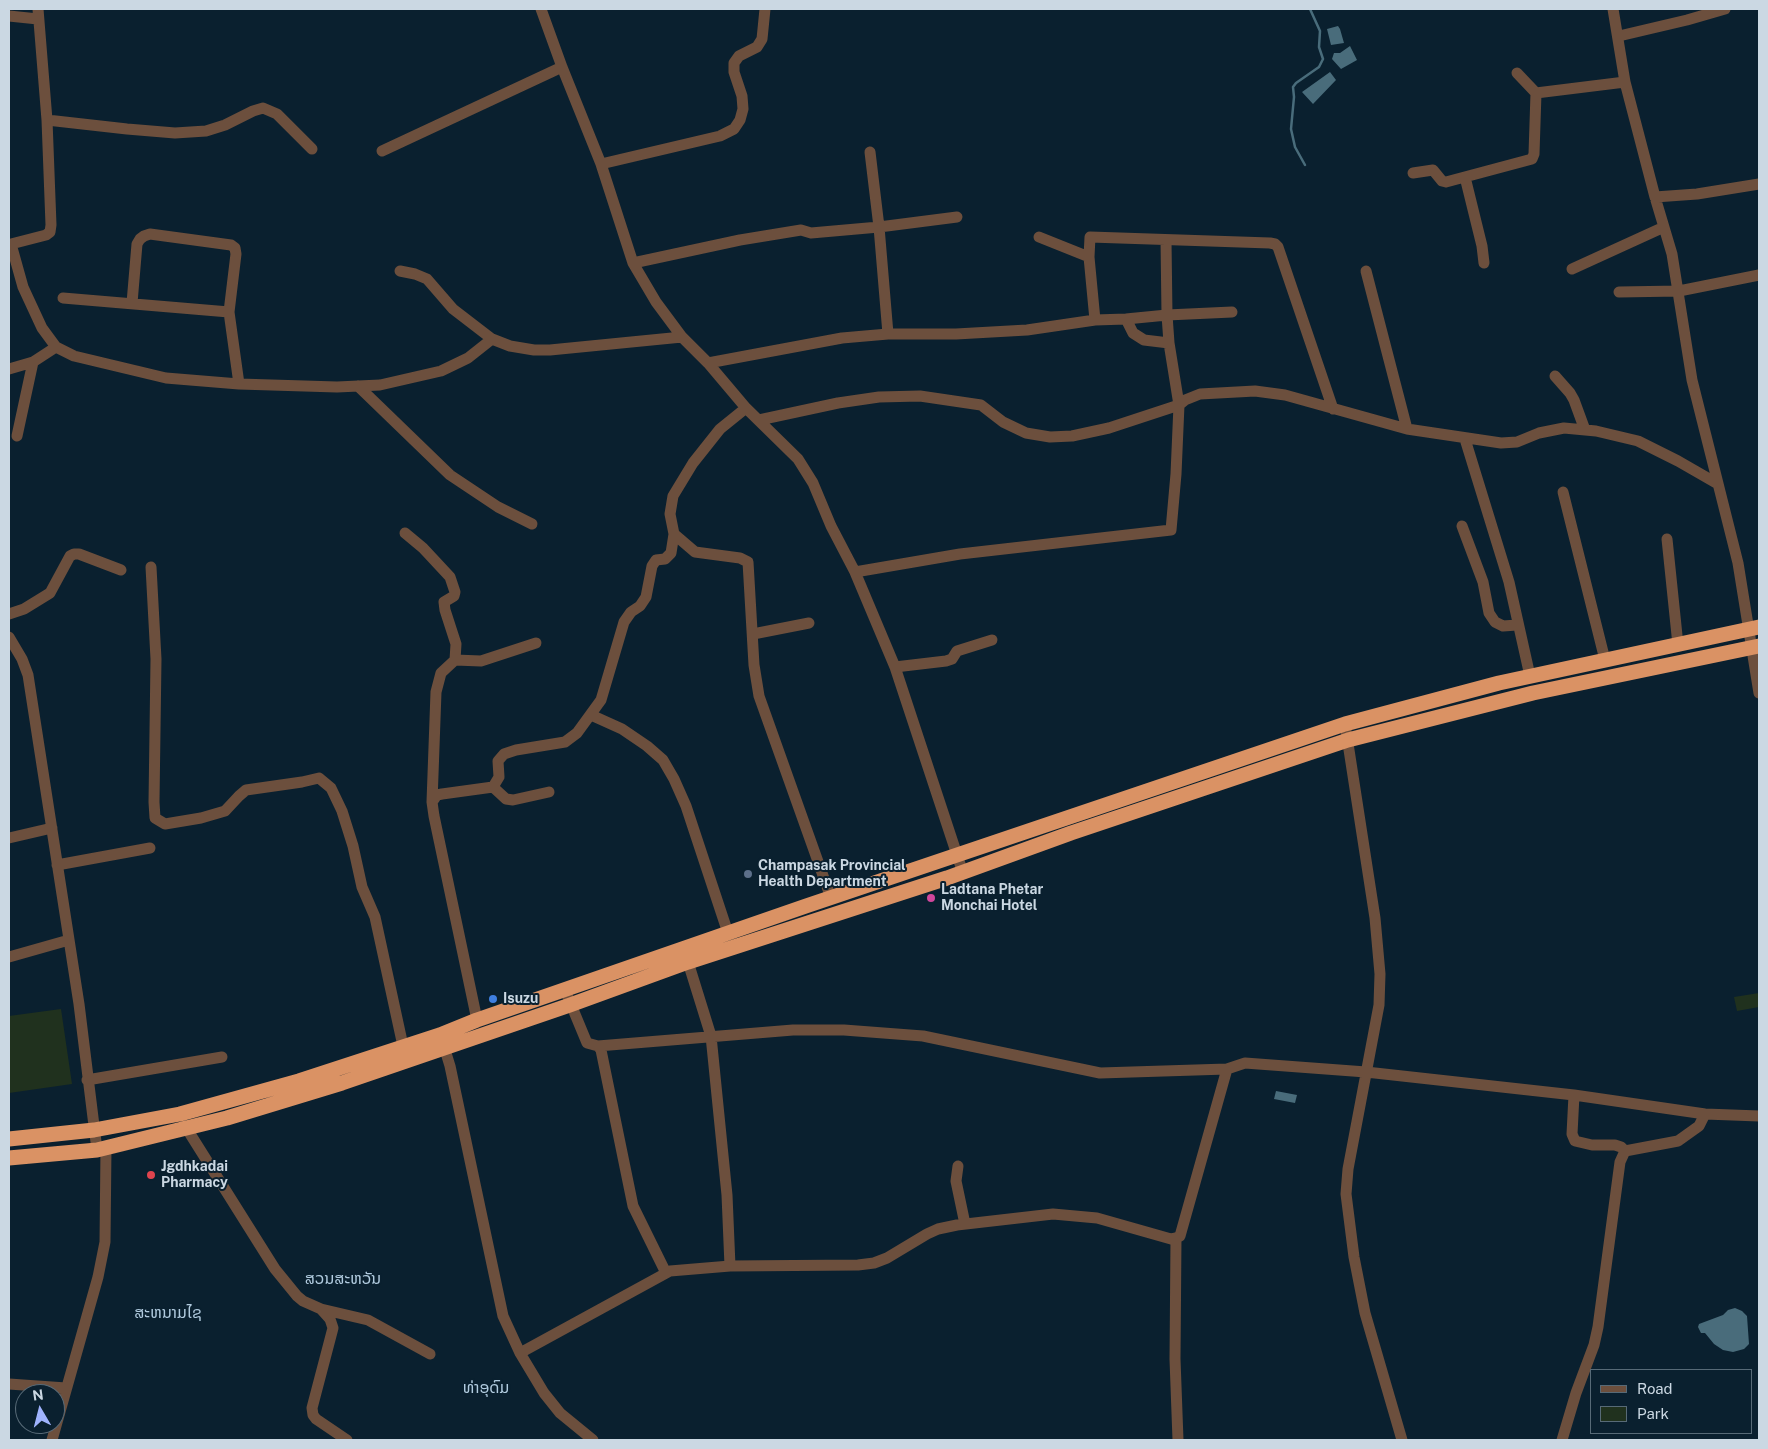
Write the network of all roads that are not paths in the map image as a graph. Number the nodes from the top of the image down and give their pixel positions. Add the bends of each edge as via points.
1 (541, 9) edge
2 (765, 9) edge
3 (1613, 9) edge
4 (1725, 9) edge
5 (38, 14) edge
6 (9, 16) edge
7 (1619, 36) junction
8 (562, 67) junction
9 (1517, 73) dead end
10 (1625, 82) junction
11 (1536, 93) junction
12 (47, 120) junction
13 (312, 149) dead end
14 (382, 151) dead end
15 (870, 152) dead end
16 (601, 164) junction
17 (1413, 173) dead end
18 (1465, 177) junction
19 (1759, 184) edge
20 (1655, 197) junction
21 (957, 217) dead end
22 (879, 227) junction
23 (1664, 227) junction
24 (1039, 237) dead end
25 (10, 240) edge
26 (1166, 240) junction
27 (1089, 257) junction
28 (633, 263) junction
29 (1484, 264) dead end
30 (13, 268) edge
31 (1572, 269) dead end
32 (400, 271) dead end
33 (1366, 272) dead end
34 (1759, 275) edge
35 (1679, 290) junction
36 (1619, 292) dead end
37 (63, 298) dead end
38 (132, 303) junction
39 (229, 312) junction
40 (1232, 312) dead end
41 (1167, 315) junction
42 (1126, 319) junction
43 (1094, 320) junction
44 (888, 334) junction
45 (682, 337) junction
46 (492, 340) junction
47 (1169, 342) junction
48 (56, 347) junction
49 (33, 362) junction
50 (708, 363) junction
51 (9, 369) edge
52 (1555, 376) dead end
53 (239, 384) junction
54 (358, 386) junction
55 (1179, 405) junction
56 (746, 408) junction
57 (1333, 409) junction
58 (759, 420) junction
59 (1407, 429) junction
60 (1585, 430) junction
61 (17, 436) dead end
62 (1465, 439) junction
63 (1718, 484) junction
64 (1564, 492) dead end
65 (532, 524) dead end
66 (1462, 526) dead end
67 (405, 533) dead end
68 (674, 534) junction
69 (1667, 539) dead end
70 (151, 567) dead end
71 (121, 570) dead end
72 (855, 572) junction
73 (9, 614) edge
74 (809, 623) dead end
75 (1518, 625) junction
76 (1754, 628) edge
77 (753, 634) junction
78 (9, 637) edge
79 (992, 640) dead end
80 (536, 643) dead end
81 (1678, 645) junction
82 (1755, 647) edge
83 (455, 660) junction
84 (1605, 660) junction
85 (895, 667) junction
86 (1530, 676) junction
87 (1498, 683) junction
88 (1759, 694) edge
89 (1501, 701) junction
90 (591, 715) junction
91 (1345, 724) junction
92 (1348, 740) junction
93 (493, 787) junction
94 (549, 792) dead end
95 (432, 802) junction
96 (52, 828) junction
97 (9, 838) edge
98 (150, 848) dead end
99 (958, 856) junction
100 (57, 866) junction
101 (964, 873) junction
102 (831, 898) junction
103 (728, 933) junction
104 (69, 940) junction
105 (9, 957) edge
106 (688, 962) junction
107 (565, 990) junction
108 (570, 1005) junction
109 (477, 1020) junction
110 (711, 1036) junction
111 (442, 1041) junction
112 (403, 1046) junction
113 (598, 1046) junction
114 (222, 1057) dead end
115 (1227, 1070) junction
116 (1366, 1072) junction
117 (87, 1080) junction
118 (1574, 1095) junction
119 (1706, 1114) junction
120 (1759, 1116) edge
121 (187, 1129) junction
122 (94, 1130) junction
123 (9, 1140) edge
124 (101, 1149) junction
125 (1625, 1151) junction
126 (9, 1158) edge
127 (958, 1166) dead end
128 (965, 1224) junction
129 (1176, 1238) junction
130 (730, 1266) junction
131 (666, 1273) junction
132 (320, 1309) junction
133 (520, 1353) junction
134 (430, 1354) dead end
135 (9, 1384) edge
136 (66, 1388) junction
137 (52, 1440) edge
138 (347, 1440) edge
139 (593, 1440) edge
140 (1178, 1440) edge
141 (1402, 1440) edge
142 (1562, 1440) edge

1 - 8 street
2 - 16 street via 762,39 757,47 739,56 734,63 743,109 734,129 720,136
3 - 7 street
4 - 7 street
5 - 6 street
5 - 12 street
7 - 10 street
8 - 14 street
8 - 16 street
9 - 11 street
10 - 11 street
10 - 20 street
11 - 18 street via 1532,158
12 - 13 street via 174,133 212,129 263,108 277,114
12 - 25 street via 50,232
15 - 22 street
16 - 28 street
17 - 18 street via 1433,170 1446,182
18 - 29 street
19 - 20 street
20 - 23 street
21 - 22 street
22 - 28 street via 811,233 802,230
22 - 44 street
23 - 31 street
23 - 35 street
24 - 27 street
25 - 30 street
26 - 27 street via 1090,237
26 - 41 street
26 - 57 street via 1275,244 1278,247
27 - 43 street
28 - 45 street
30 - 48 street via 42,328
32 - 46 street via 427,279 453,309
33 - 59 street
34 - 35 street
35 - 36 street
35 - 63 street via 1692,380
37 - 38 street
38 - 39 street
38 - 39 street via 137,244 150,234 235,248
39 - 53 street
40 - 41 street
41 - 42 street
41 - 47 street
42 - 43 street
42 - 47 street via 1133,333 1144,340
43 - 44 street via 1027,330
44 - 50 street via 842,338
45 - 46 street via 550,350 510,346
45 - 50 street
46 - 54 street via 468,358 441,371 380,385
47 - 55 street
48 - 49 street
48 - 53 street via 74,356 166,378
49 - 51 street
49 - 61 street
50 - 56 street
52 - 60 street via 1574,400
53 - 54 street
54 - 65 street via 450,475 498,507
55 - 57 street via 1200,394 1254,391 1285,395
55 - 58 street via 1109,428 1050,437 1002,422 982,405 920,396 879,397
55 - 72 street via 1171,530 960,554
56 - 58 street
56 - 68 street via 720,429 693,463 673,496 670,514
57 - 59 street
58 - 72 street via 798,459 813,483
59 - 62 street
60 - 62 street via 1564,428 1517,442
60 - 63 street via 1638,441
62 - 75 street
63 - 76 street
64 - 84 street
66 - 75 street via 1494,622 1503,626
67 - 83 street via 450,577 455,592 444,602 456,644
68 - 77 street via 695,552 748,562
68 - 90 street via 671,553 665,559 656,560 646,597 624,622 601,700
69 - 81 street
70 - 112 street via 156,659 155,818 165,824 225,811 246,790 319,778 331,788 342,810 362,887 376,917
71 - 73 street via 74,554 50,593
72 - 85 street
74 - 77 street
75 - 86 street
76 - 81 highway
76 - 82 street
77 - 102 street via 759,696
78 - 96 street via 28,674
79 - 85 street via 957,651 946,662
80 - 83 street via 481,661
81 - 84 highway
82 - 88 street
82 - 89 highway
83 - 95 street via 441,673 436,692
84 - 86 highway
85 - 99 street
86 - 87 highway
87 - 89 highway
87 - 91 highway
89 - 92 highway
90 - 93 street via 565,742 504,754 498,761 499,777
90 - 103 street via 622,729 663,760 686,806
91 - 92 street
91 - 99 highway
92 - 101 highway
92 - 116 street via 1375,918 1380,974 1379,1005
93 - 94 street via 506,799 513,800
93 - 95 street via 442,794
95 - 109 street
96 - 97 street
96 - 100 street
98 - 100 street
99 - 101 street
99 - 102 highway
100 - 104 street
101 - 106 highway
102 - 103 highway
103 - 107 highway
104 - 105 street
104 - 117 street
106 - 108 highway
106 - 110 street
107 - 108 street
107 - 109 highway
108 - 111 highway
108 - 113 street via 587,1043
109 - 111 highway
110 - 113 street
110 - 115 street via 793,1030 876,1032 944,1040 1100,1073
110 - 130 street via 727,1195
111 - 112 highway
111 - 121 highway via 342,1083
111 - 133 street via 500,1303
112 - 122 highway via 299,1081 180,1114
113 - 131 street via 633,1206
114 - 117 street
115 - 116 street via 1245,1063
115 - 129 street via 1180,1236
116 - 118 street
116 - 141 street via 1346,1194 1365,1314
117 - 122 street
118 - 119 street
118 - 125 street via 1572,1134 1575,1141 1592,1146 1615,1145
119 - 120 street
119 - 125 street via 1699,1126 1678,1141
121 - 124 highway
121 - 132 street via 276,1269 303,1301
122 - 123 highway
122 - 124 street
124 - 126 highway
124 - 136 street via 105,1242
125 - 142 street via 1620,1162 1598,1327
127 - 128 street via 956,1181
128 - 129 street via 1052,1214 1072,1215
128 - 130 street via 938,1229 874,1263
129 - 140 street
130 - 131 street
131 - 133 street
132 - 134 street via 368,1320
132 - 138 street via 330,1320 332,1328 313,1414 316,1420
133 - 139 street via 560,1413
135 - 136 street
136 - 137 street

